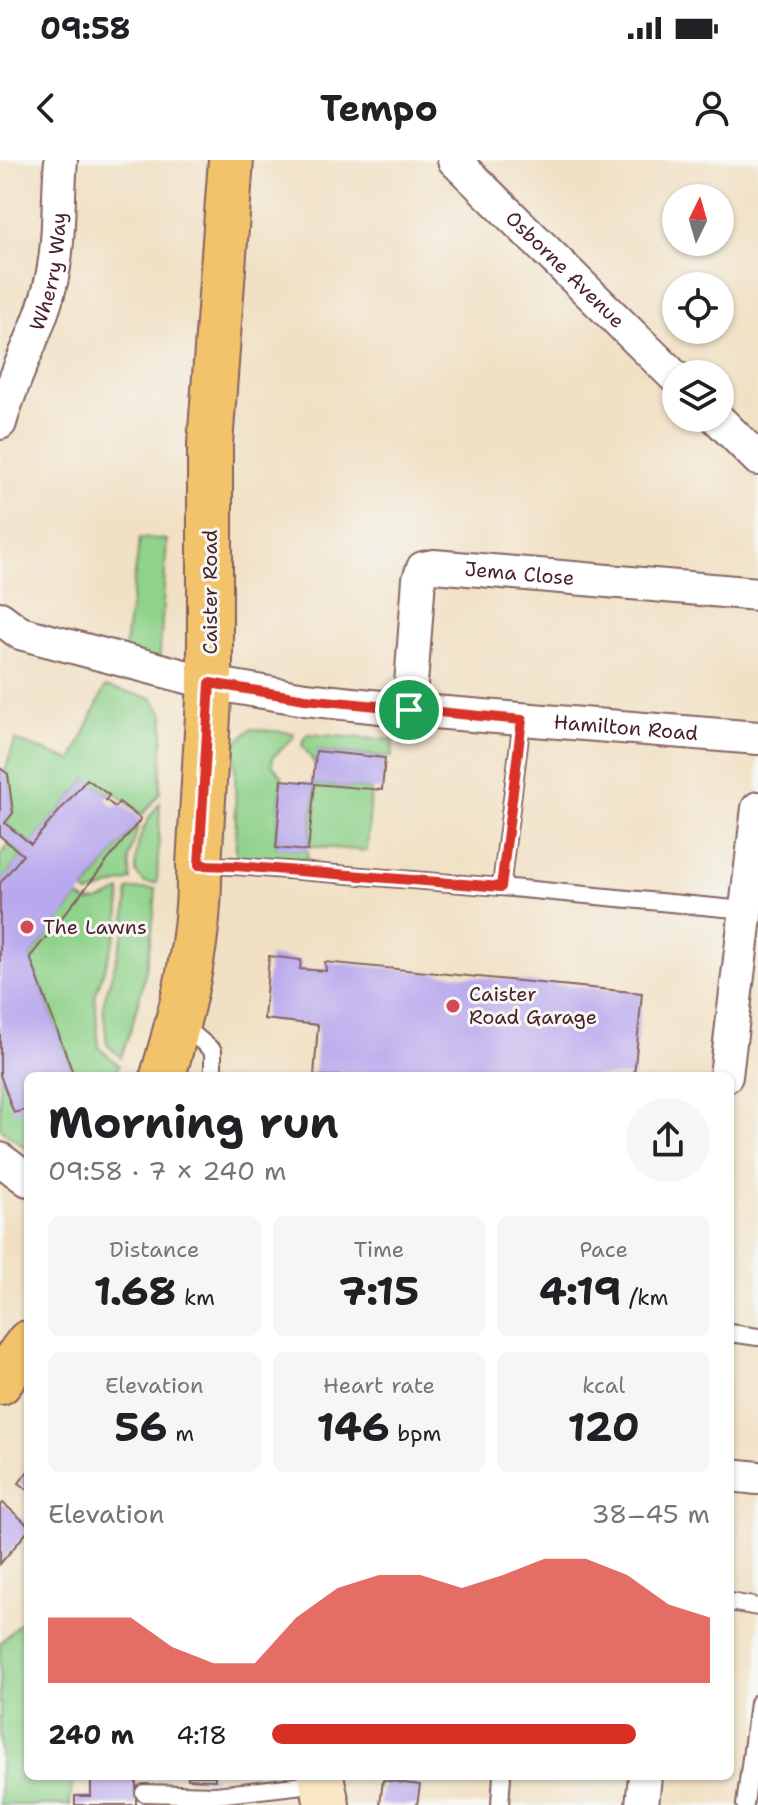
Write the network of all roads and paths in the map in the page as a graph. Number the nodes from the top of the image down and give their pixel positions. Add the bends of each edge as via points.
1 (61, 160) edge
2 (232, 160) edge
3 (454, 160) edge
4 (662, 364) edge
5 (0, 423) edge
6 (731, 432) edge
7 (758, 459) edge
8 (758, 594) edge
9 (0, 618) edge
10 (210, 683) junction
11 (409, 710) junction
12 (522, 720) junction
13 (758, 738) edge
14 (758, 808) edge
15 (199, 865) junction
16 (501, 887) junction
17 (750, 897) edge
18 (178, 1022) junction
19 (164, 1072) edge
20 (213, 1072) edge
21 (727, 1072) edge
22 (0, 1159) edge
23 (24, 1177) edge
24 (734, 1334) edge
25 (758, 1337) edge
26 (24, 1349) edge
27 (0, 1382) edge
28 (734, 1475) edge
29 (758, 1478) edge
30 (734, 1603) edge
31 (758, 1607) edge
32 (758, 1703) edge
33 (502, 1780) edge
34 (645, 1780) edge
35 (273, 1783) edge
36 (323, 1788) edge
37 (144, 1793) dead end
38 (500, 1805) edge
39 (642, 1805) edge
40 (745, 1805) edge

1 - 5 street, Wherry Way via 58,245 49,290
2 - 10 main road, Caister Road via 210,444
3 - 4 street, Osborne Avenue
6 - 7 street
8 - 11 street, Jema Close via 423,568
9 - 10 street via 20,633
10 - 11 street, Hamilton Road
10 - 15 main road, Caister Road
11 - 12 street, Hamilton Road
12 - 13 street, Hamilton Road
12 - 16 lane
14 - 17 street
15 - 16 lane
15 - 18 main road, Caister Road via 194,953
16 - 17 lane
17 - 21 street
18 - 19 main road, Caister Road
18 - 20 lane via 213,1051
22 - 23 street
24 - 25 lane
26 - 27 main road
28 - 29 street
30 - 31 lane
32 - 40 lane
33 - 38 lane
34 - 39 street
35 - 36 lane
35 - 37 lane via 216,1795

